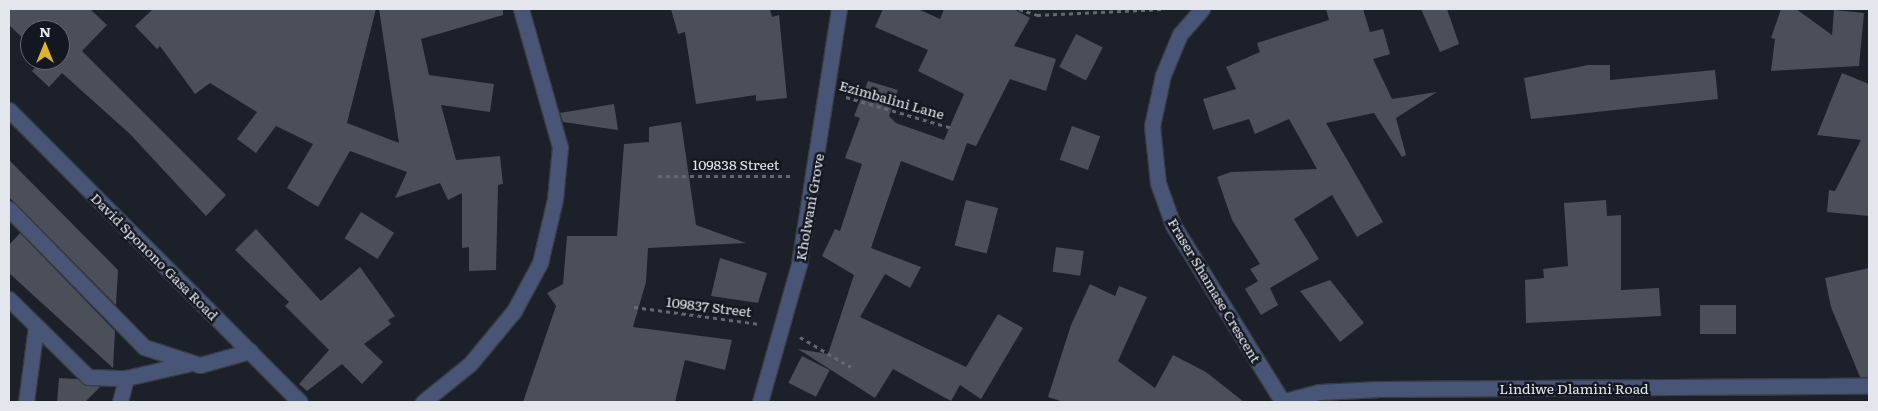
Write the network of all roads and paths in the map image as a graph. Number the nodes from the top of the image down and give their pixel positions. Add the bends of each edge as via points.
1 (521, 9) edge
2 (839, 9) edge
3 (1019, 9) edge
4 (1163, 9) edge
5 (1202, 9) edge
6 (827, 92) junction
7 (9, 110) edge
8 (952, 128) dead end
9 (658, 176) dead end
10 (815, 176) junction
11 (9, 209) edge
12 (9, 299) edge
13 (634, 307) dead end
14 (36, 326) junction
15 (782, 326) junction
16 (250, 352) junction
17 (189, 364) junction
18 (851, 367) dead end
19 (126, 378) junction
20 (1869, 386) edge
21 (26, 402) edge
22 (120, 402) edge
23 (300, 402) edge
24 (423, 402) edge
25 (760, 402) edge
26 (1282, 402) edge

1 - 24 street via 560,147 555,199 540,263 514,311 476,357
2 - 6 street, Kholwani Grove
3 - 4 path via 1037,15
5 - 26 street, Fraser Shamase Crescent via 1180,34 1163,75 1152,126 1158,183 1173,225
6 - 8 path, Ezimbalini Lane
6 - 10 street, Kholwani Grove
7 - 16 street, David Sponono Gasa Road
9 - 10 path, 109838 Street
10 - 15 street, Kholwani Grove via 799,264
11 - 17 street via 144,347
12 - 14 street
13 - 15 path, 109837 Street
14 - 19 street via 88,377
14 - 21 street
15 - 18 path
15 - 25 street, Kholwani Grove
16 - 17 street via 218,363
16 - 23 street, David Sponono Gasa Road
17 - 19 street
19 - 22 street
20 - 26 street, Lindiwe Dlamini Road via 1380,389 1319,392

